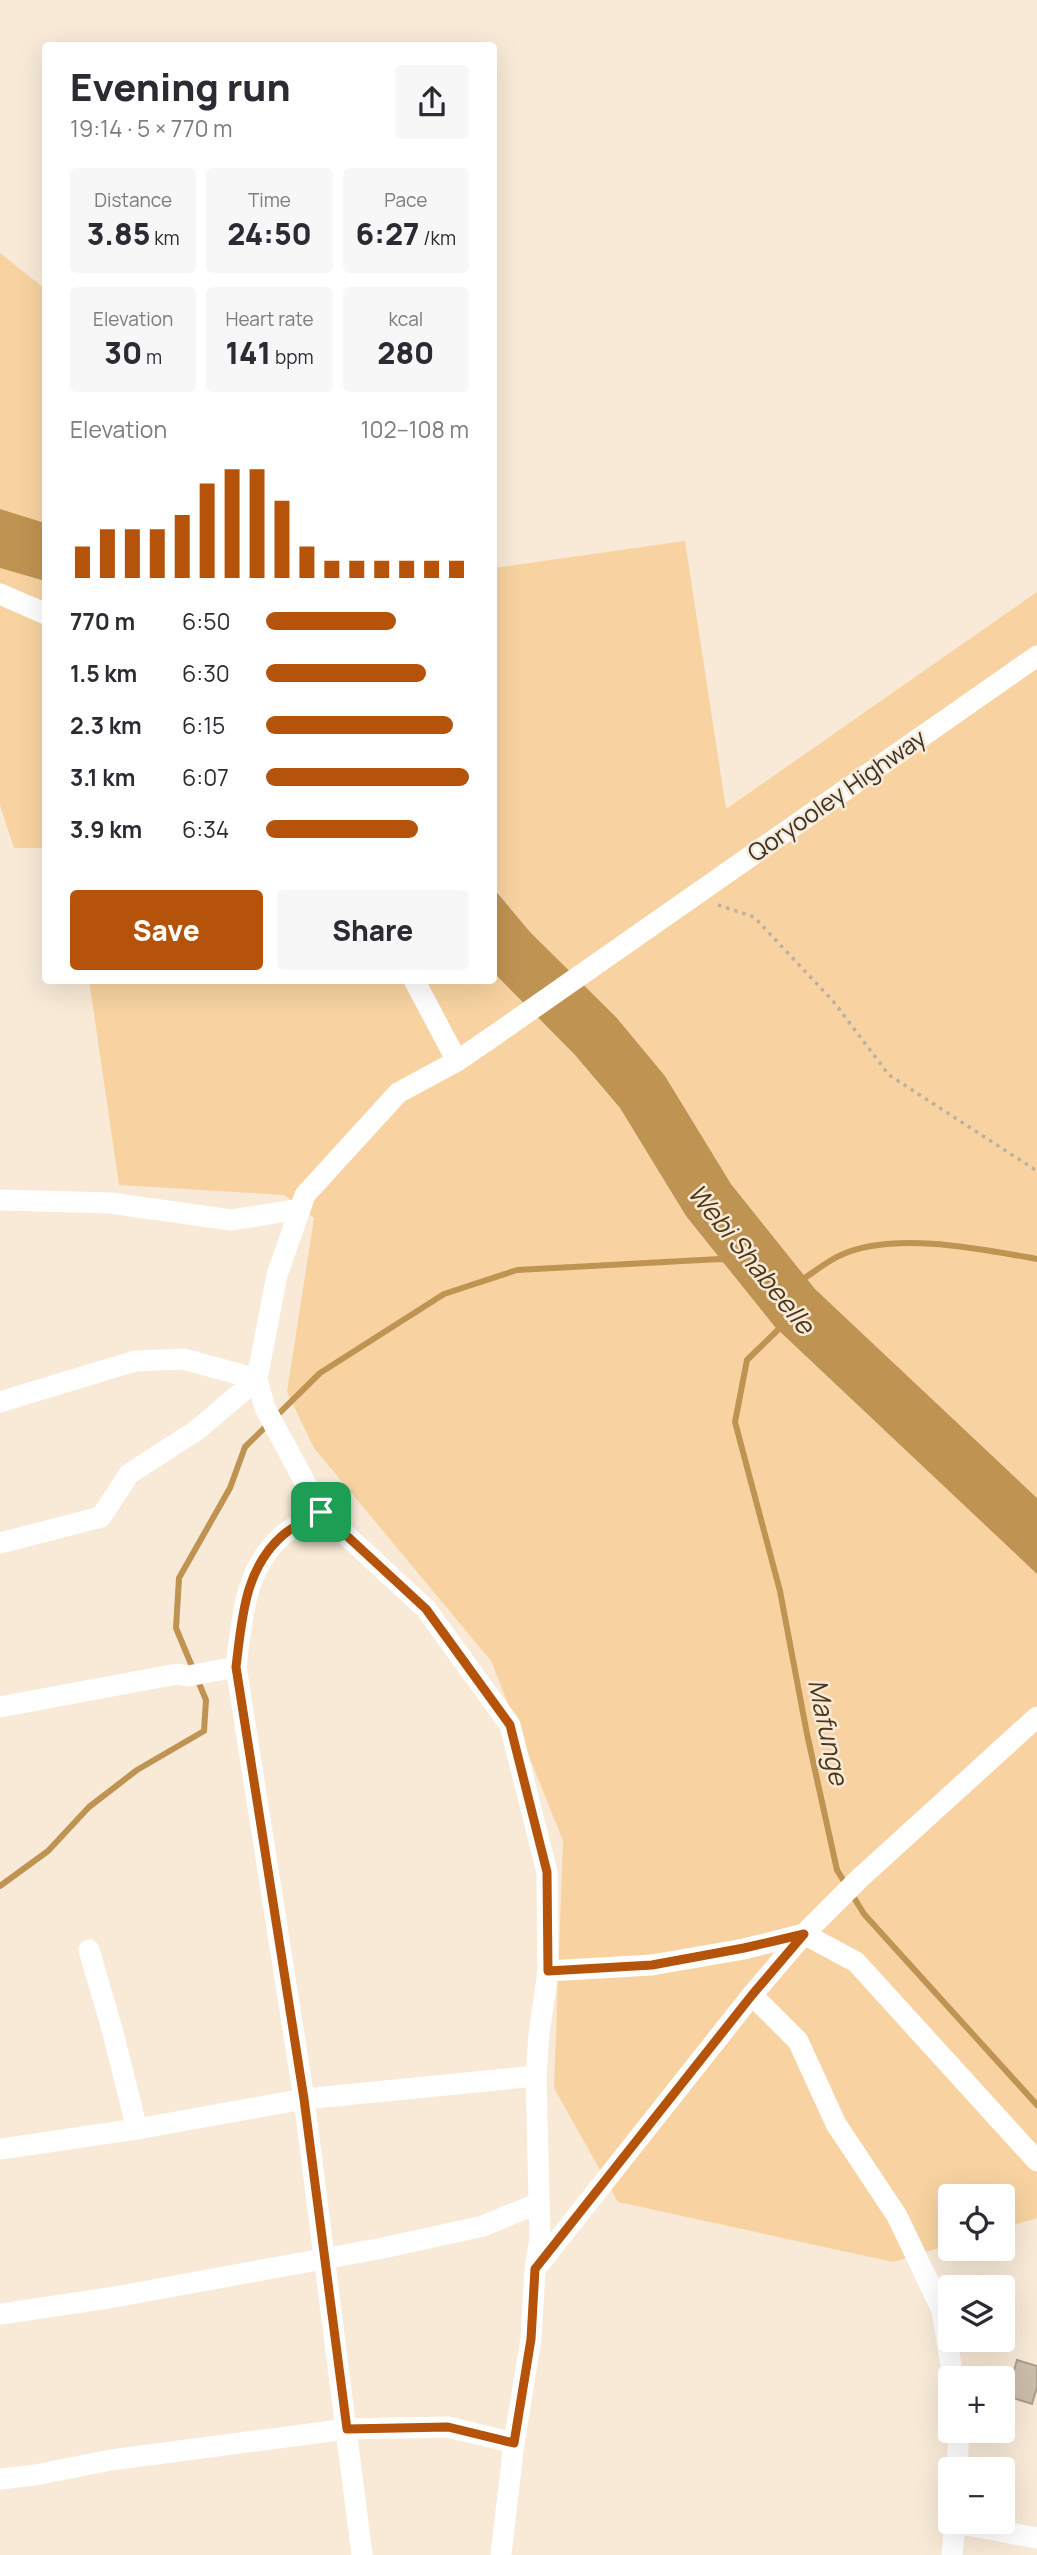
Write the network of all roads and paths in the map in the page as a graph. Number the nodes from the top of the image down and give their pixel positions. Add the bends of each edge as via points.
1 (0, 594) edge
2 (42, 612) edge
3 (1037, 656) edge
4 (693, 897) junction
5 (416, 984) edge
6 (457, 1061) junction
7 (1037, 1171) edge
8 (0, 1200) edge
9 (300, 1209) junction
10 (257, 1379) junction
11 (0, 1402) edge
12 (321, 1512) junction
13 (0, 1543) edge
14 (236, 1667) junction
15 (0, 1707) edge
16 (1037, 1717) edge
17 (804, 1934) junction
18 (89, 1950) dead end
19 (548, 1971) junction
20 (752, 1995) junction
21 (537, 2076) junction
22 (304, 2099) junction
23 (136, 2129) junction
24 (0, 2149) edge
25 (1037, 2161) edge
26 (539, 2203) junction
27 (326, 2259) junction
28 (535, 2269) junction
29 (0, 2314) edge
30 (951, 2366) edge
31 (347, 2429) junction
32 (514, 2443) junction
33 (0, 2479) edge
34 (954, 2534) edge
35 (1015, 2534) edge
36 (1037, 2538) edge
37 (362, 2555) edge
38 (501, 2555) edge
39 (951, 2555) edge

1 - 2 street
3 - 4 street, Qoryooley Highway
4 - 6 street, Qoryooley Highway
4 - 7 path via 754,917 833,1001 889,1075
5 - 6 street
6 - 9 street via 398,1093 305,1195
8 - 9 street via 110,1203 231,1220
9 - 10 street via 277,1275
10 - 11 street via 183,1359 135,1361
10 - 12 street via 265,1408
10 - 13 street via 197,1430 129,1474 101,1517
12 - 14 street via 283,1535 254,1572 243,1606
12 - 19 street via 426,1609 510,1725 547,1872
14 - 15 street
14 - 22 street
16 - 17 street
17 - 19 street via 652,1965
17 - 20 street
17 - 25 street via 856,1962
18 - 23 street
19 - 21 street
20 - 28 street
20 - 30 street via 797,2041 836,2124 897,2216 942,2310
21 - 22 street
21 - 26 street
22 - 23 street
22 - 27 street
23 - 24 street
26 - 27 street via 484,2226
26 - 28 street
27 - 29 street
27 - 31 street
28 - 32 street via 531,2339
31 - 32 street via 448,2427
31 - 33 street
31 - 37 street
32 - 38 street
34 - 39 street
35 - 36 street

